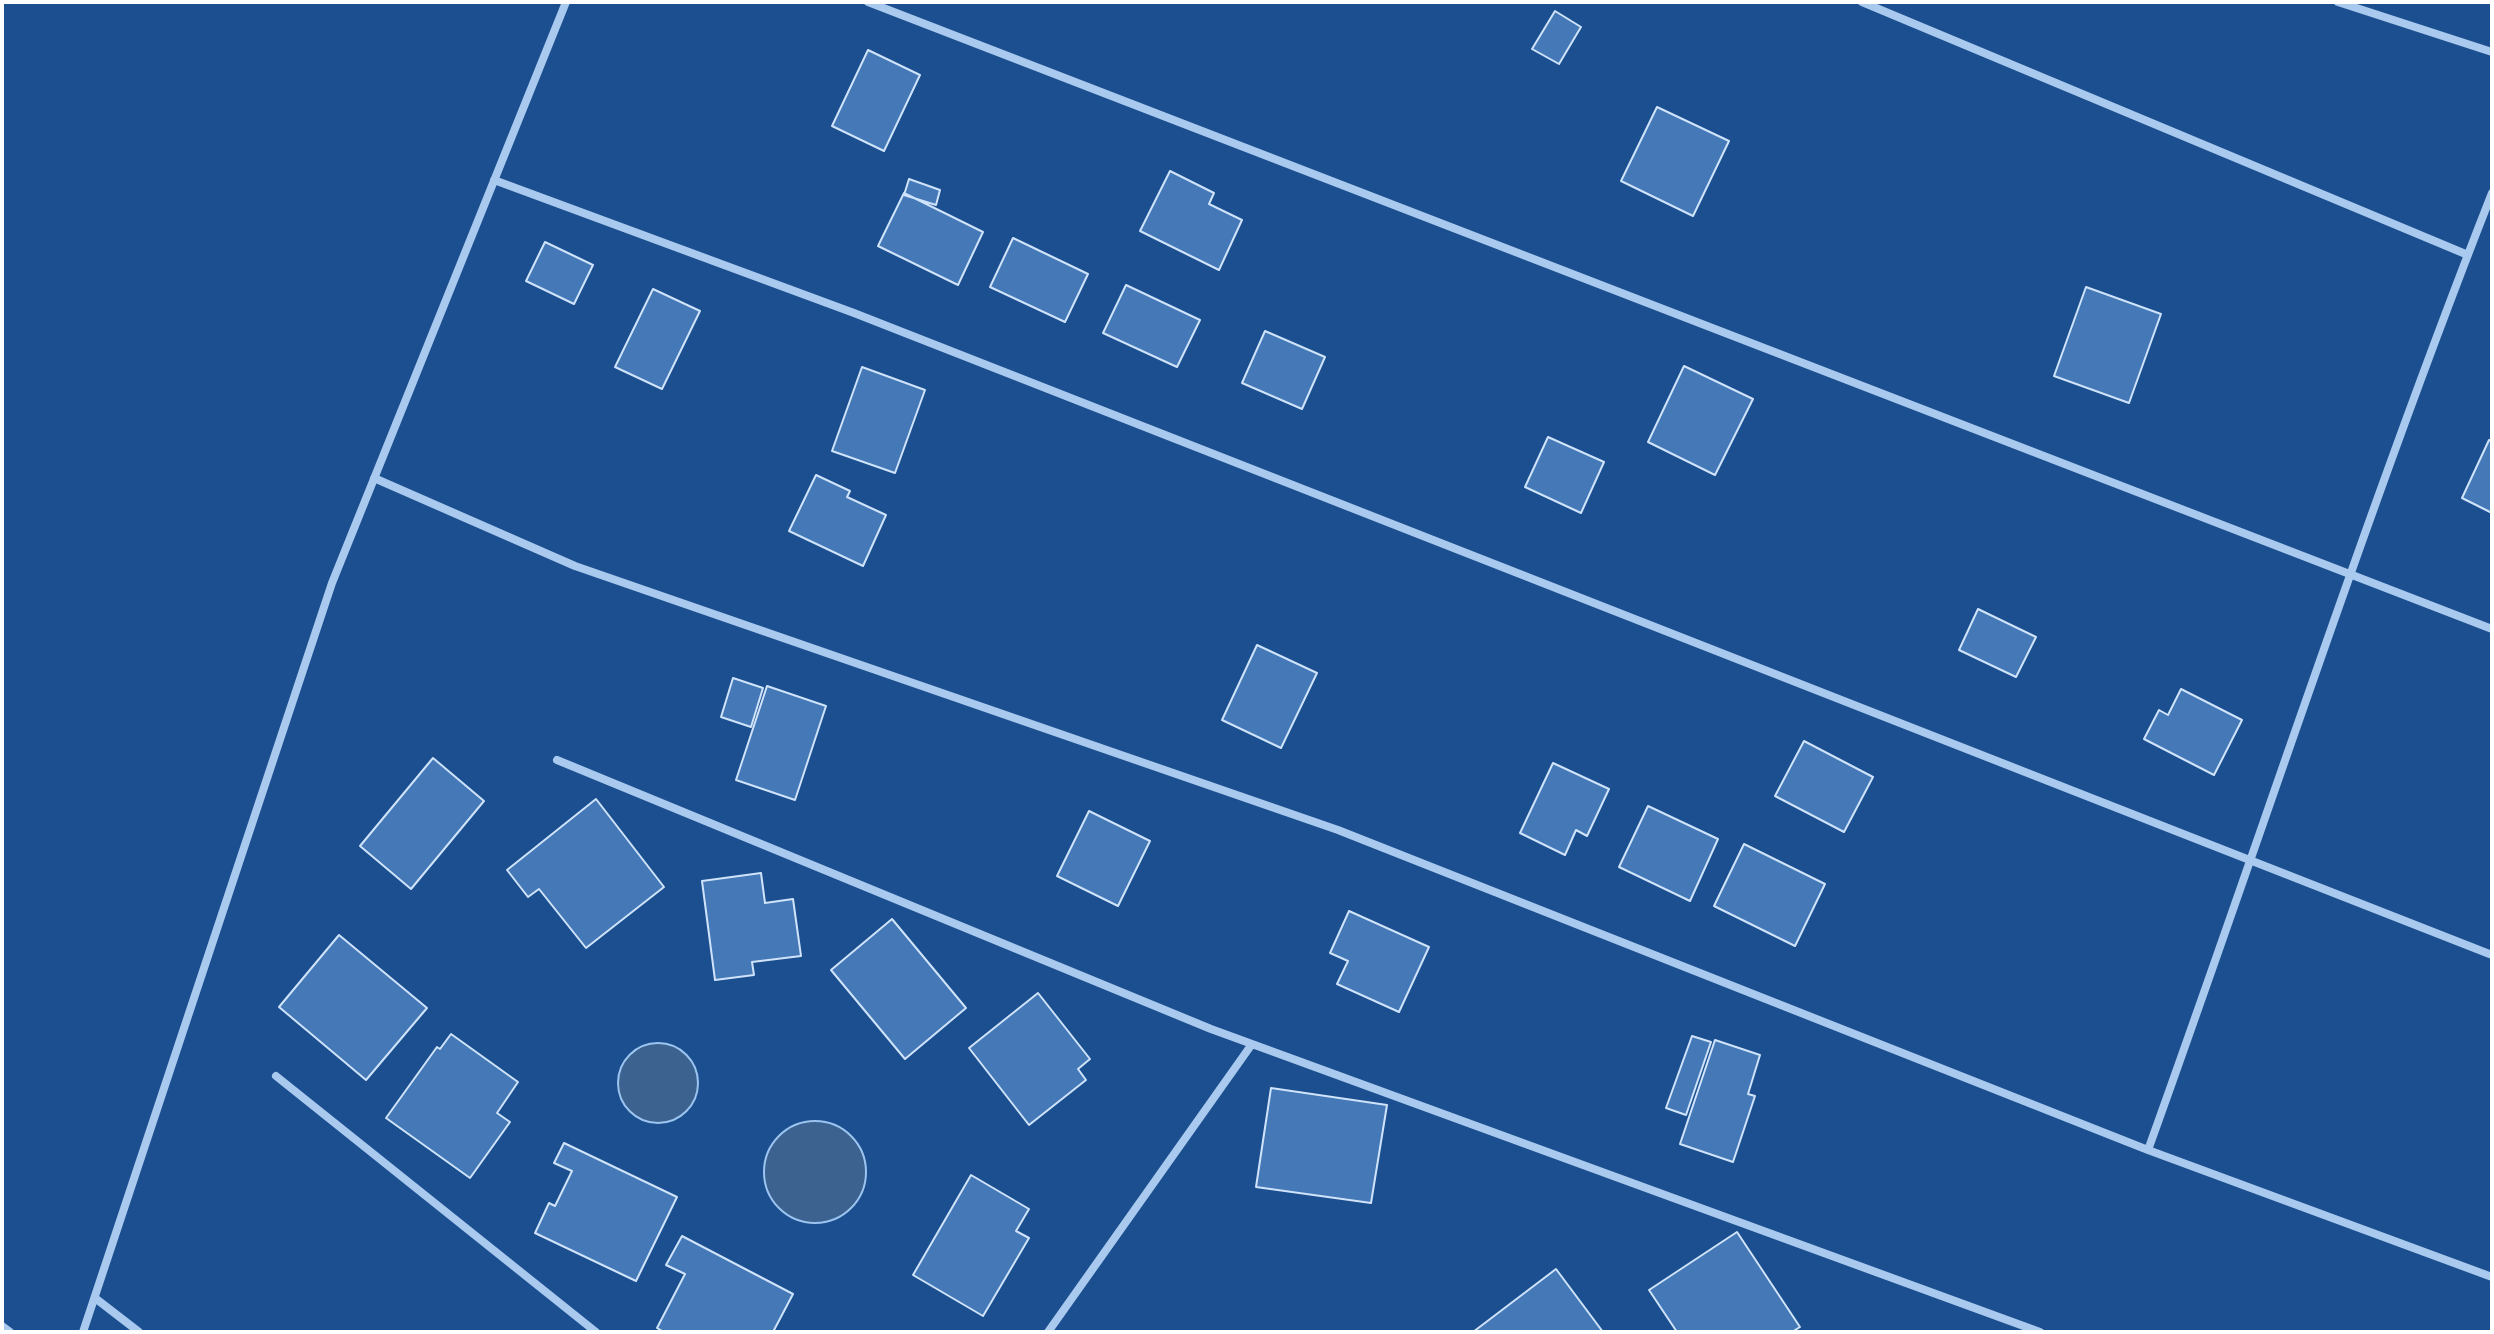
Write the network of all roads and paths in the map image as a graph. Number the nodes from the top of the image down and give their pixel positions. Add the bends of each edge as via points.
1 (566, 2) edge
2 (868, 2) edge
3 (1862, 2) edge
4 (2338, 2) edge
5 (2492, 52) edge
6 (494, 180) junction
7 (2492, 193) edge
8 (2468, 255) junction
9 (374, 478) junction
10 (2351, 574) junction
11 (2492, 629) edge
12 (557, 760) dead end
13 (2252, 862) junction
14 (2492, 955) edge
15 (1252, 1044) junction
16 (276, 1076) dead end
17 (2148, 1150) junction
18 (2492, 1277) edge
19 (95, 1298) junction
20 (2, 1326) edge
21 (10, 1332) edge
22 (83, 1332) edge
23 (139, 1332) edge
24 (596, 1332) edge
25 (1048, 1332) edge
26 (2040, 1332) edge

1 - 6 street
2 - 10 street
3 - 8 street
4 - 5 street
6 - 9 street
6 - 13 street via 854,313
7 - 8 street
8 - 10 street
9 - 17 street via 575,566 1338,830
9 - 19 street via 332,583
10 - 11 street
10 - 13 street
12 - 15 street
13 - 14 street
13 - 17 street
15 - 25 street
15 - 26 street
16 - 24 street
17 - 18 street
19 - 22 street
19 - 23 street
20 - 21 street

